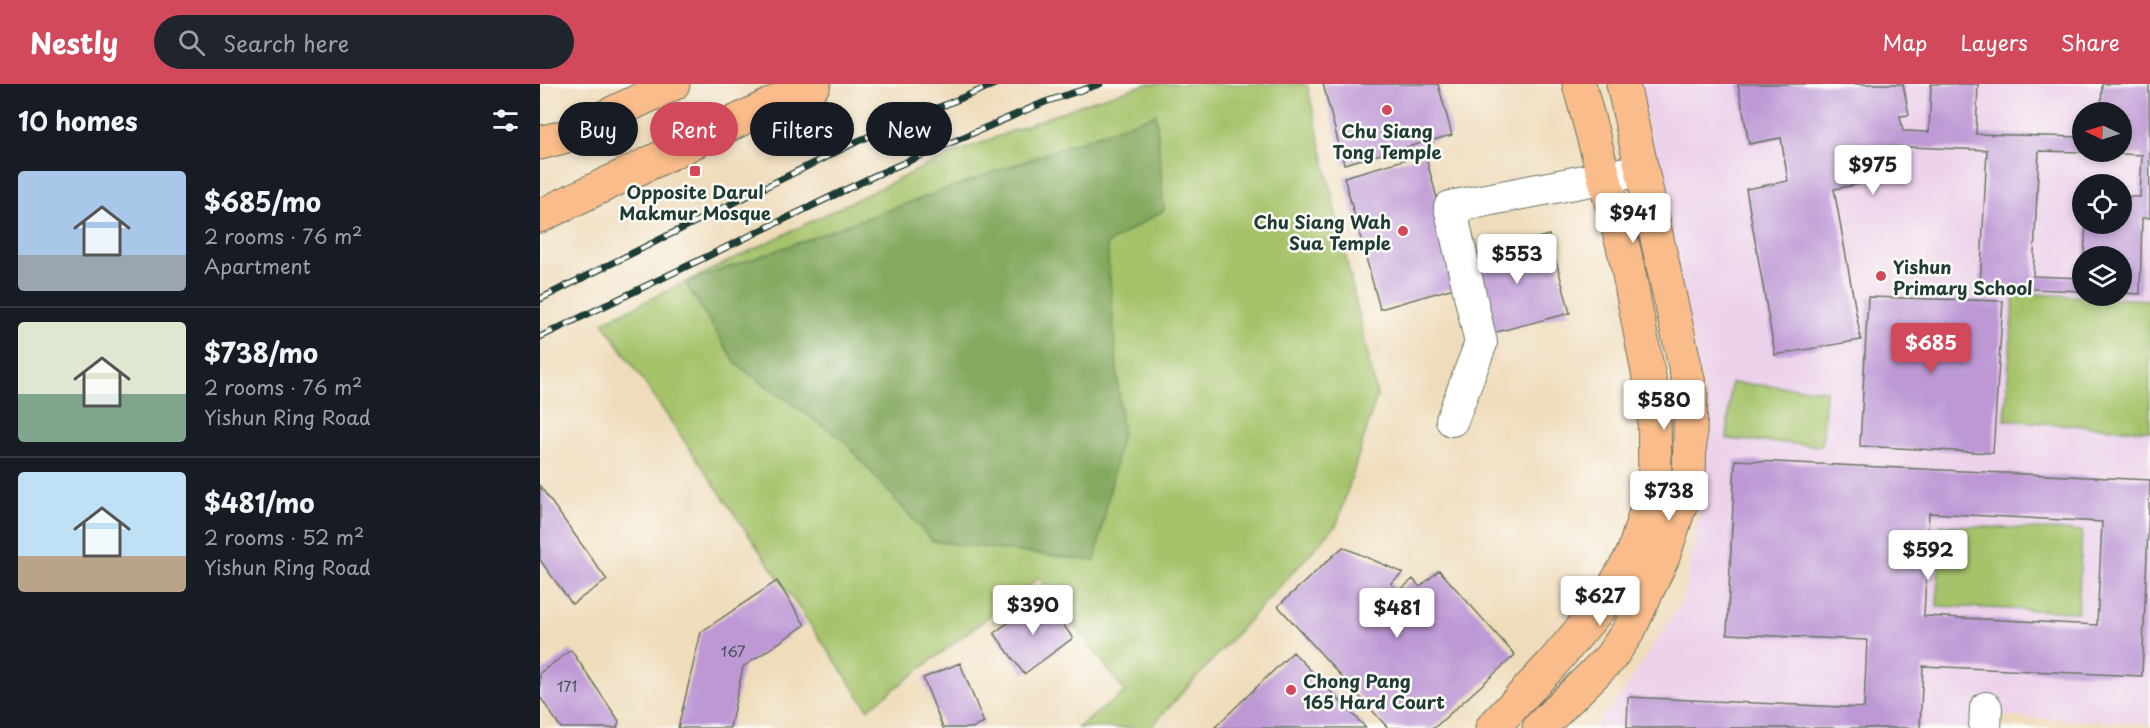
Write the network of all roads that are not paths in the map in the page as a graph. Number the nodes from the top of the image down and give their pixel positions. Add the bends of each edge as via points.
1 (673, 84) edge
2 (813, 84) edge
3 (1579, 84) edge
4 (1623, 84) edge
5 (540, 143) edge
6 (1642, 170) junction
7 (1604, 178) junction
8 (540, 216) edge
9 (1452, 420) dead end
10 (1492, 728) edge
11 (1539, 728) edge

1 - 5 main road
2 - 8 main road
3 - 7 main road
4 - 6 main road
6 - 7 lane
6 - 11 main road via 1691,393 1689,478 1663,557 1629,630 1610,658
7 - 9 lane via 1450,207 1481,343
7 - 10 main road via 1625,254 1654,403 1654,482 1633,554 1606,600

